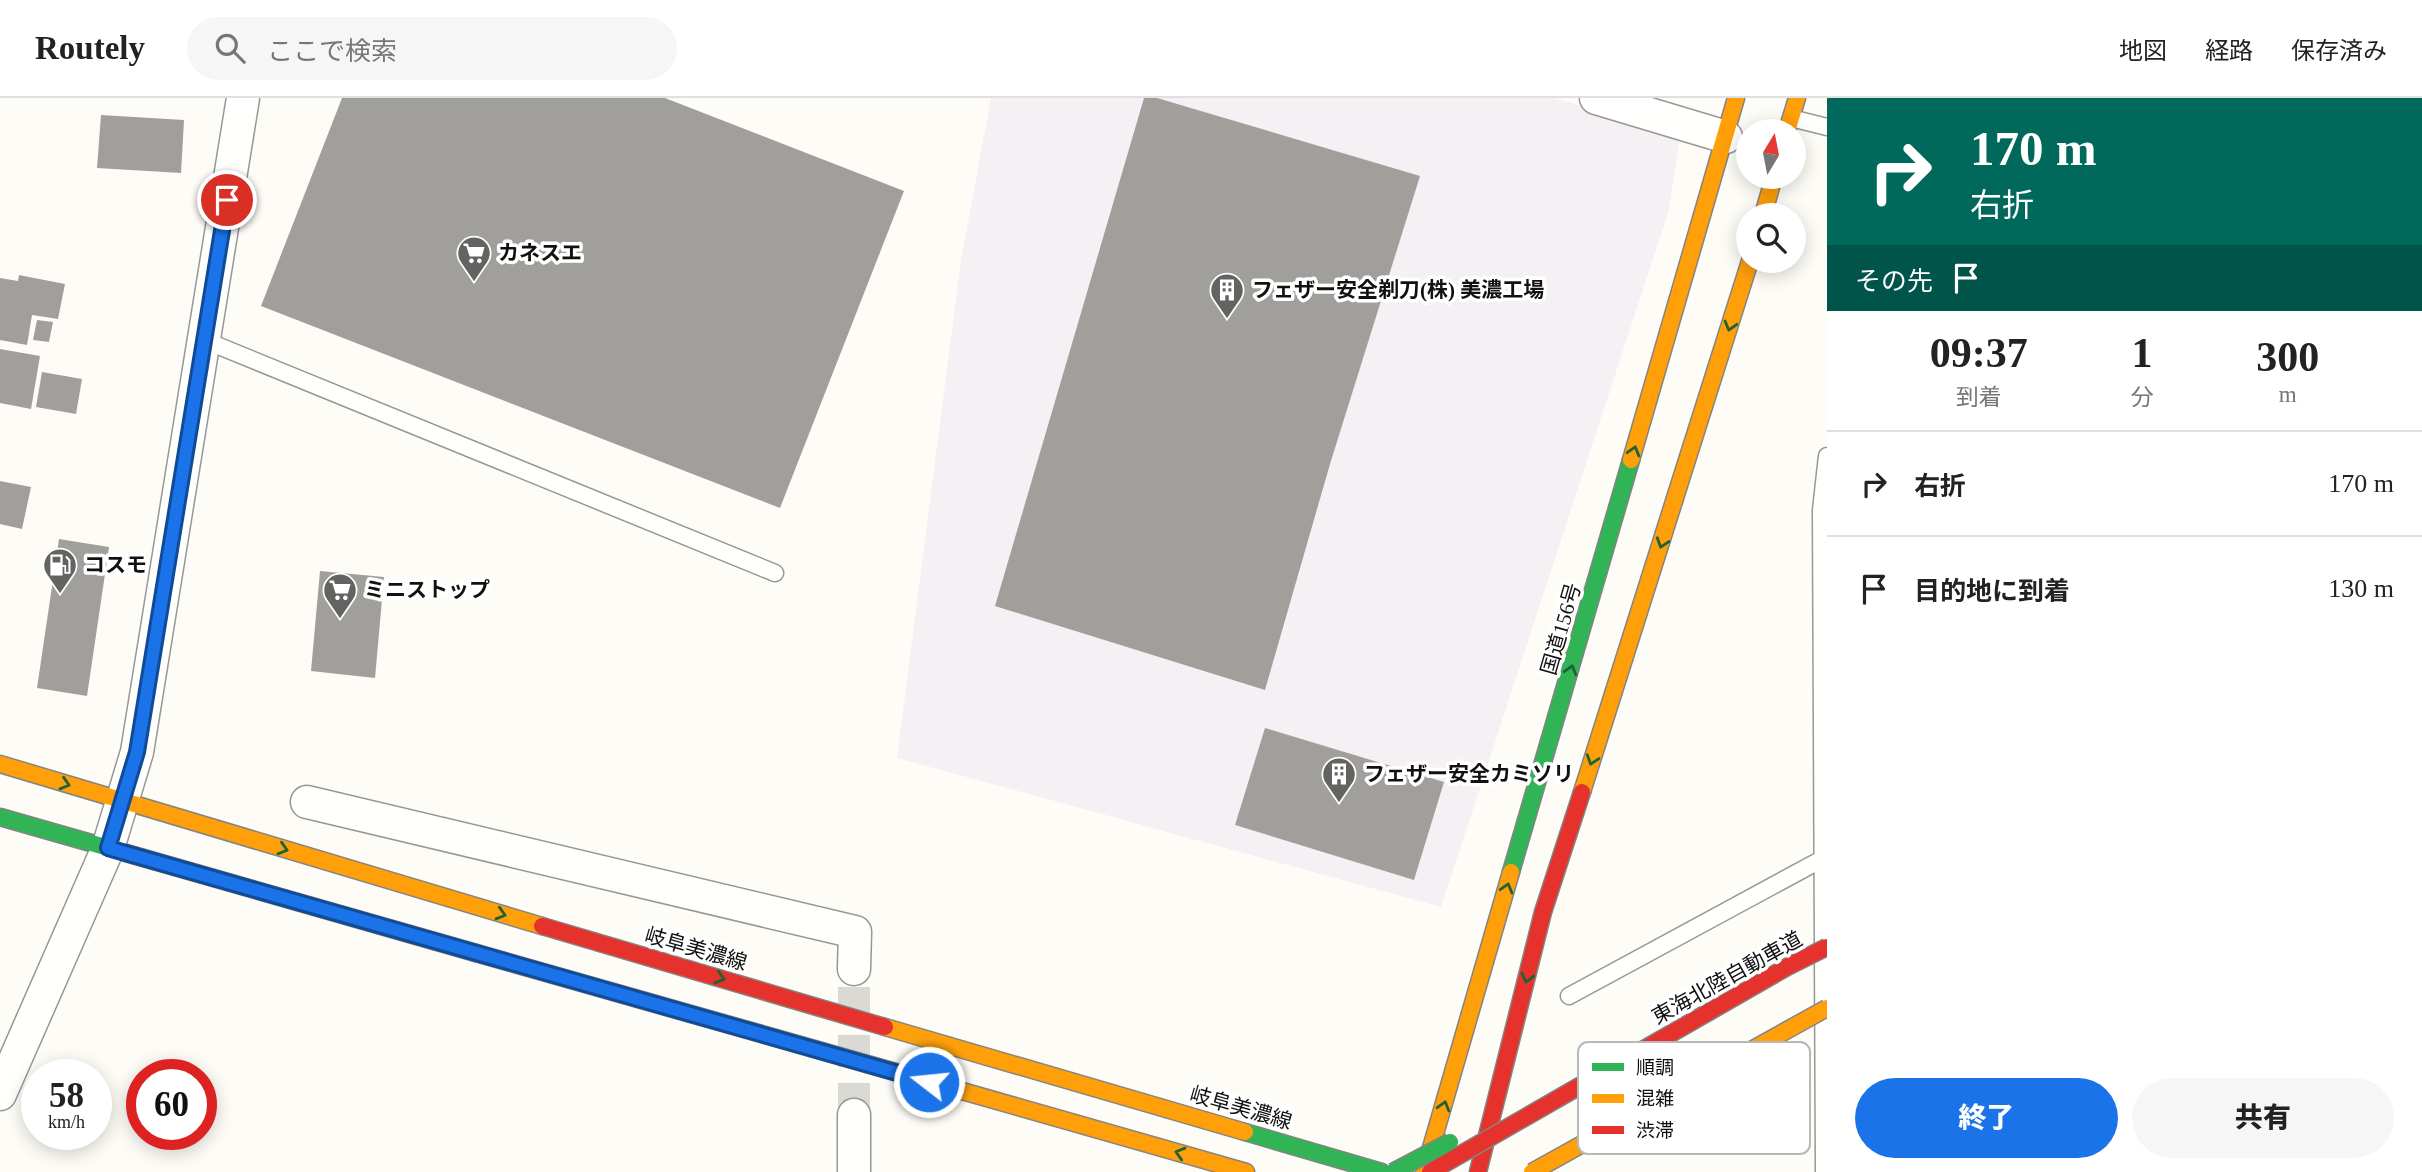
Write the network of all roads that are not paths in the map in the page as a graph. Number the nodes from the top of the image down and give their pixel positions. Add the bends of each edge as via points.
1 (243, 98) edge
2 (1596, 98) edge
3 (1737, 98) edge
4 (1797, 98) edge
5 (1791, 119) edge
6 (1806, 125) edge
7 (1827, 127) edge
8 (1726, 137) junction
9 (1746, 273) edge
10 (204, 340) junction
11 (1827, 456) edge
12 (775, 573) dead end
13 (0, 764) edge
14 (122, 801) junction
15 (307, 802) dead end
16 (0, 817) edge
17 (108, 848) junction
18 (1824, 858) junction
19 (1827, 947) edge
20 (1787, 967) junction
21 (854, 969) tunnel mouth
22 (1569, 996) dead end
23 (1827, 1008) edge
24 (1643, 1042) edge
25 (1656, 1042) edge
26 (1766, 1042) edge
27 (1578, 1076) edge
28 (1578, 1087) edge
29 (0, 1094) edge
30 (854, 1115) tunnel mouth
31 (1578, 1146) edge
32 (854, 1172) edge
33 (1245, 1172) edge
34 (1382, 1172) edge
35 (1393, 1172) edge
36 (1424, 1172) edge
37 (1430, 1172) edge
38 (1478, 1172) edge
39 (1532, 1172) edge
40 (1824, 1172) edge

1 - 10 street
2 - 8 street
3 - 8 main road, 国道156号
4 - 5 main road
6 - 7 lane
36 -> 8 main road, 国道156号
9 -> 38 main road via 1543,912
10 - 12 lane
10 - 14 street via 137,752
11 - 18 lane via 1821,510
13 -> 14 main road, 岐阜美濃線
14 - 17 street
14 -> 34 main road, 岐阜美濃線
15 - 21 street via 855,933
16 - 17 main road
17 - 29 street
33 -> 17 main road
18 - 22 lane
18 - 40 lane
19 - 20 main road, 東海北陸自動車道, bridge
20 - 24 main road, bridge
20 - 25 main road, 東海北陸自動車道, bridge
23 - 26 main road, bridge
27 - 35 main road, bridge
28 - 37 main road, 東海北陸自動車道, bridge
30 - 32 street
31 - 39 main road, bridge

